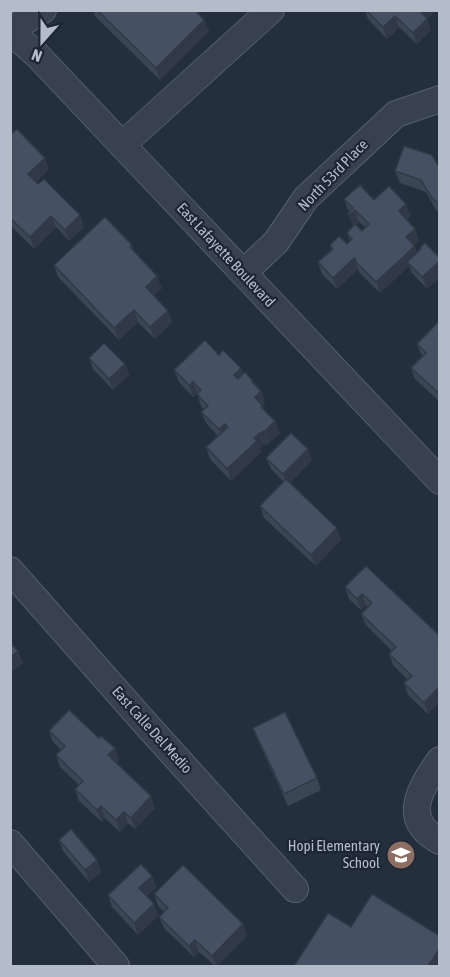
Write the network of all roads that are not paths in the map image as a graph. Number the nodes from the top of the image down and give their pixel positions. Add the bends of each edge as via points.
1 (44, 10) edge
2 (271, 10) edge
3 (10, 31) edge
4 (440, 99) edge
5 (122, 145) junction
6 (243, 273) junction
7 (440, 481) edge
8 (10, 570) edge
9 (440, 760) edge
10 (440, 841) edge
11 (10, 843) edge
12 (295, 889) dead end
13 (116, 966) edge

1 - 3 street
2 - 5 street
3 - 5 street, East Lafayette Boulevard
4 - 6 street, North 53rd Place via 396,114 306,198 276,242
5 - 6 street, East Lafayette Boulevard
6 - 7 street, East Lafayette Boulevard
8 - 12 street, East Calle Del Medio
9 - 10 street via 417,801 417,819 429,835
11 - 13 street

